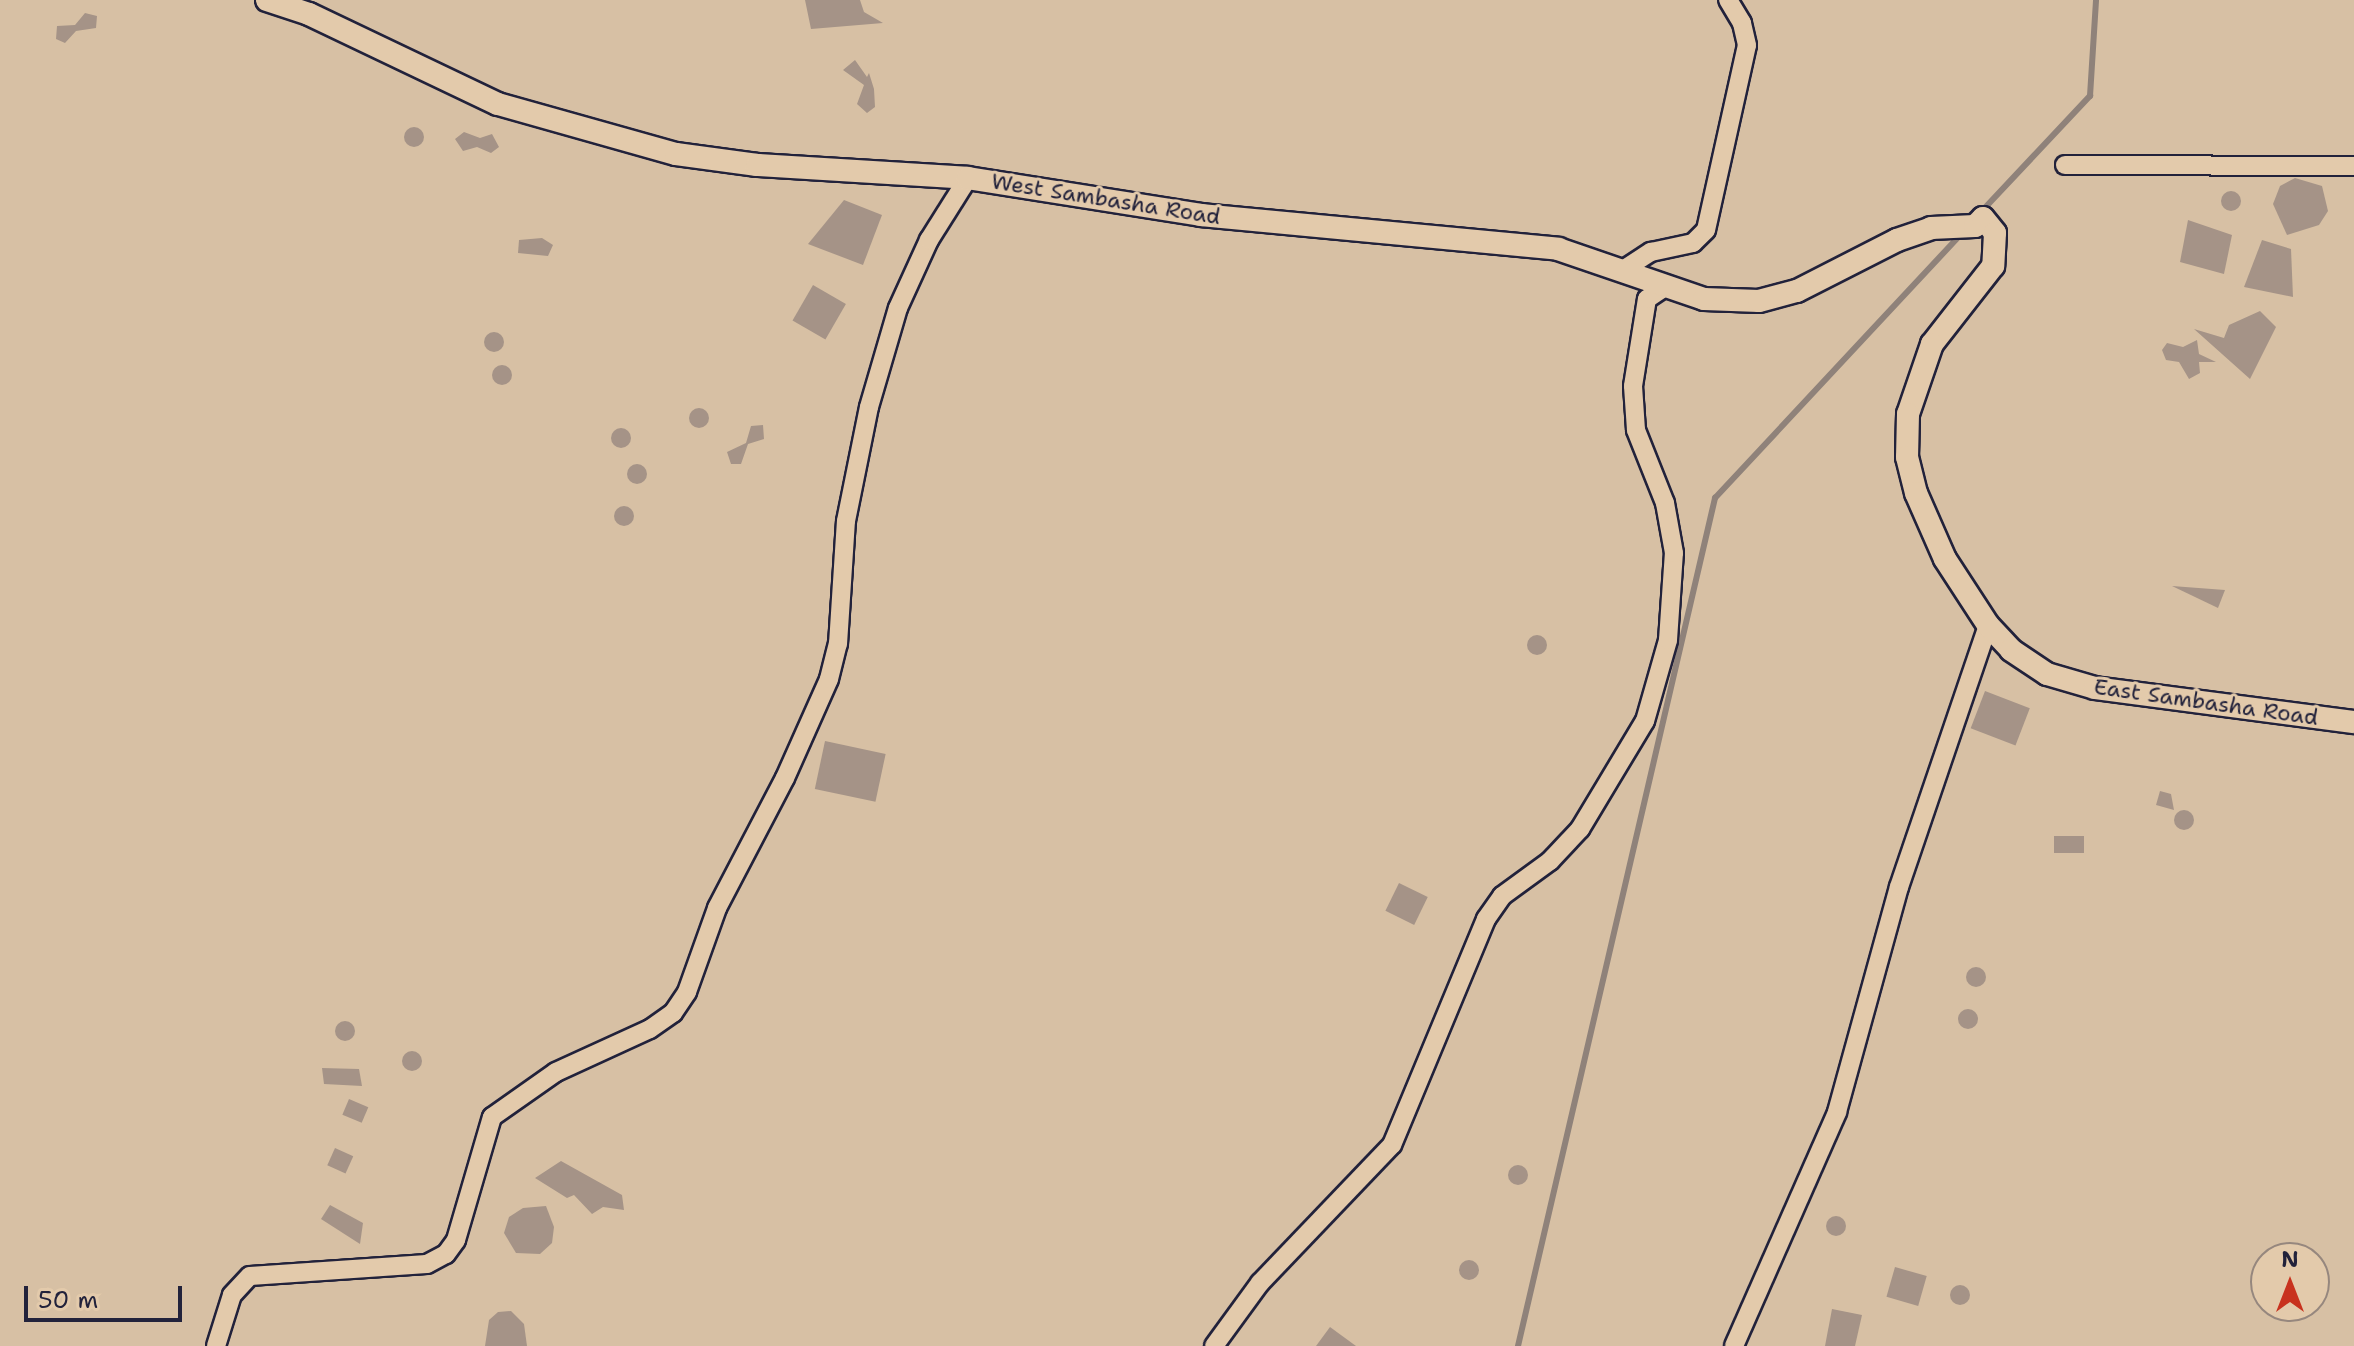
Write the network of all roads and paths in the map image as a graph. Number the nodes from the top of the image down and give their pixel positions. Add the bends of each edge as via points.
1 (267, 0) edge
2 (1728, 0) edge
3 (2065, 165) dead end
4 (2354, 166) edge
5 (968, 178) junction
6 (1995, 233) joint
7 (1626, 268) junction
8 (1665, 287) junction
9 (1988, 625) junction
10 (2354, 722) edge
11 (216, 1346) edge
12 (1214, 1346) edge
13 (1734, 1346) edge

1 - 5 street, West Sambasha Road via 309,14 498,104 627,143 757,165
2 - 7 street via 1747,45 1706,230 1693,243 1651,252
3 - 4 street
5 - 7 street, West Sambasha Road via 1201,215 1558,249
5 - 11 street via 929,240 898,308 869,407 846,521 838,644 829,679 717,908 687,992 673,1013 650,1029 556,1072 492,1117 456,1240 446,1254 427,1264 250,1276 232,1295
6 - 8 street, West Sambasha Road via 1983,218 1975,226 1897,240 1824,280 1759,301 1704,299
6 - 9 street, East Sambasha Road via 1993,266 1932,344 1908,414 1907,457 1916,493 1945,559
7 - 8 street, West Sambasha Road
8 - 12 street via 1647,299 1633,386 1636,430 1665,503 1674,553 1668,640 1645,721 1580,829 1550,861 1502,896 1486,919 1392,1145 1260,1283
9 - 10 street, East Sambasha Road via 2011,650 2047,674 2095,688
9 - 13 street via 1899,887 1837,1112

